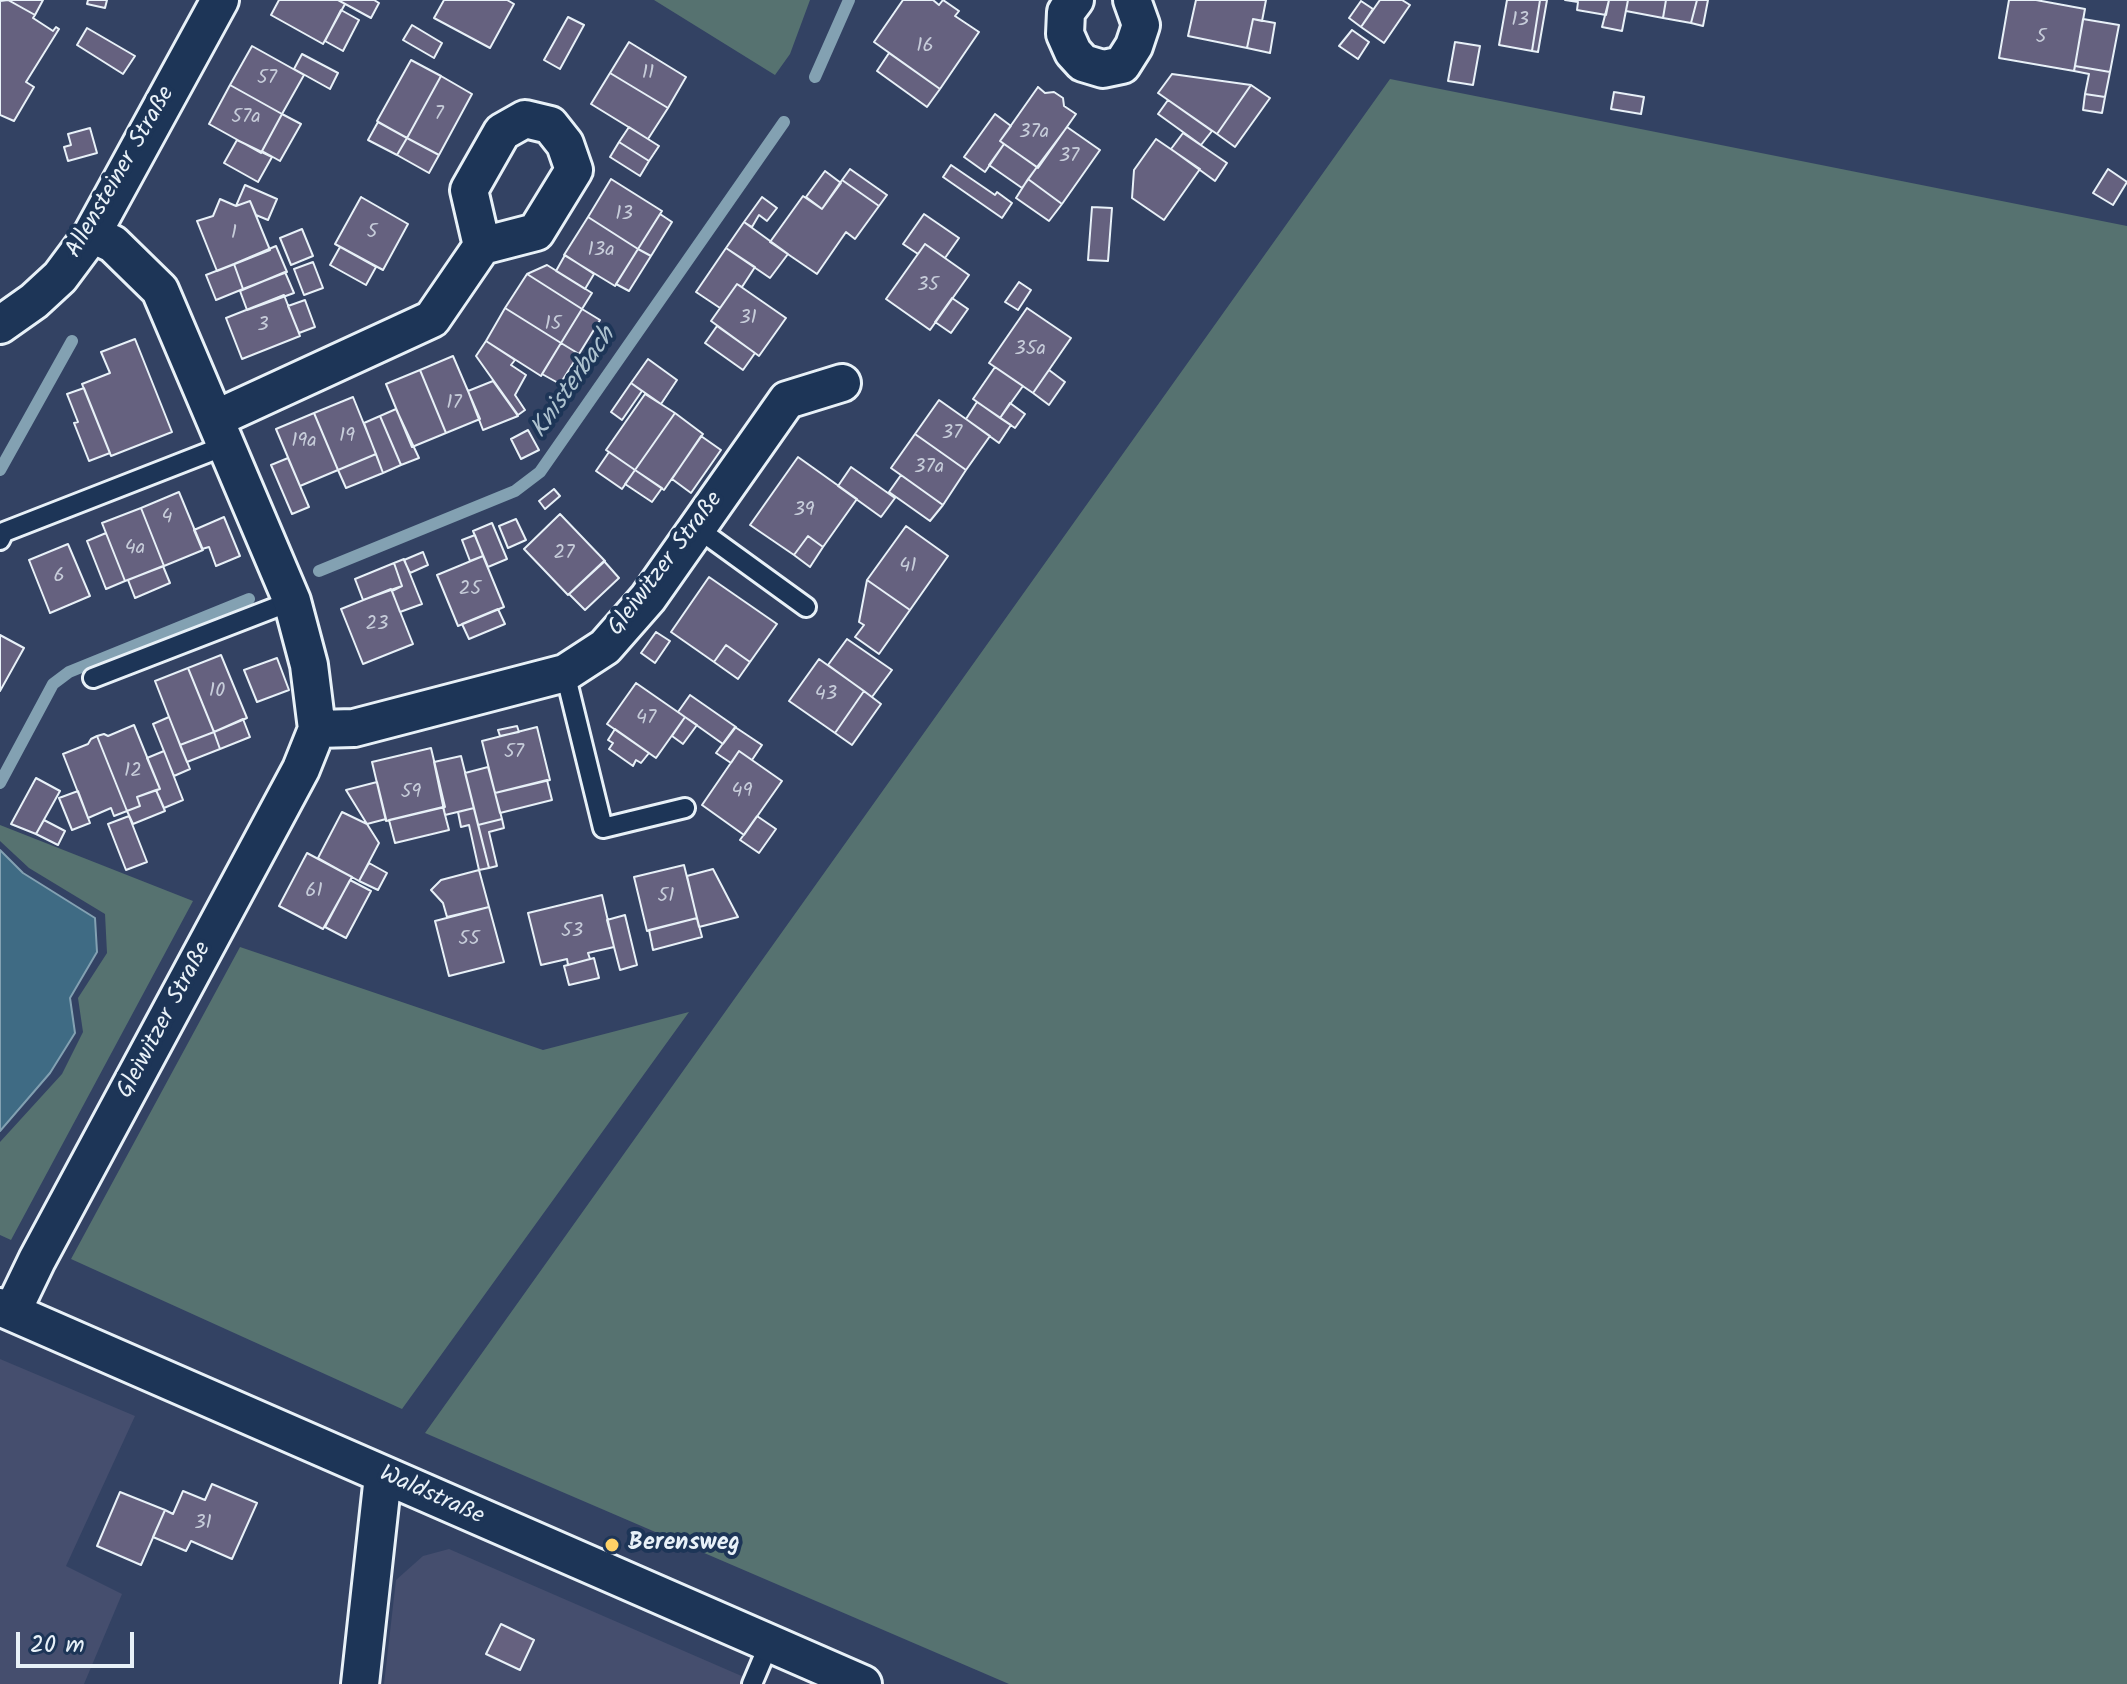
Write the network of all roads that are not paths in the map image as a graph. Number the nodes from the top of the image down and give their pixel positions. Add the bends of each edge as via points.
1 (220, 0) edge
2 (1075, 0) edge
3 (1132, 0) edge
4 (92, 234) junction
5 (482, 246) dead end
6 (0, 325) edge
7 (842, 383) dead end
8 (221, 432) junction
9 (697, 528) junction
10 (0, 540) edge
11 (292, 601) junction
12 (806, 607) dead end
13 (565, 673) junction
14 (93, 678) dead end
15 (317, 729) junction
16 (685, 808) dead end
17 (6, 1310) edge
18 (383, 1476) junction
19 (769, 1644) junction
20 (360, 1684) edge
21 (752, 1684) edge
22 (863, 1684) edge

1 - 4 street, Allensteiner Straße
2 - 3 street via 1066,12 1065,34 1083,63 1103,69 1122,65 1134,46 1141,25
4 - 6 street, Allensteiner Straße via 60,277
4 - 8 street, Gleiwitzer Straße via 113,244 160,290
5 - 8 street via 432,319
7 - 9 street, Gleiwitzer Straße via 787,400
8 - 10 lane via 4,532
8 - 11 street, Gleiwitzer Straße
9 - 12 lane
9 - 13 street, Gleiwitzer Straße via 648,598 605,647
11 - 14 lane
11 - 15 street, Gleiwitzer Straße via 309,665
13 - 15 street, Gleiwitzer Straße via 354,728
13 - 16 lane via 603,828
15 - 17 street, Gleiwitzer Straße via 301,769
17 - 18 street, Waldstraße
18 - 19 street, Waldstraße
18 - 20 street
19 - 21 lane
19 - 22 street, Waldstraße

